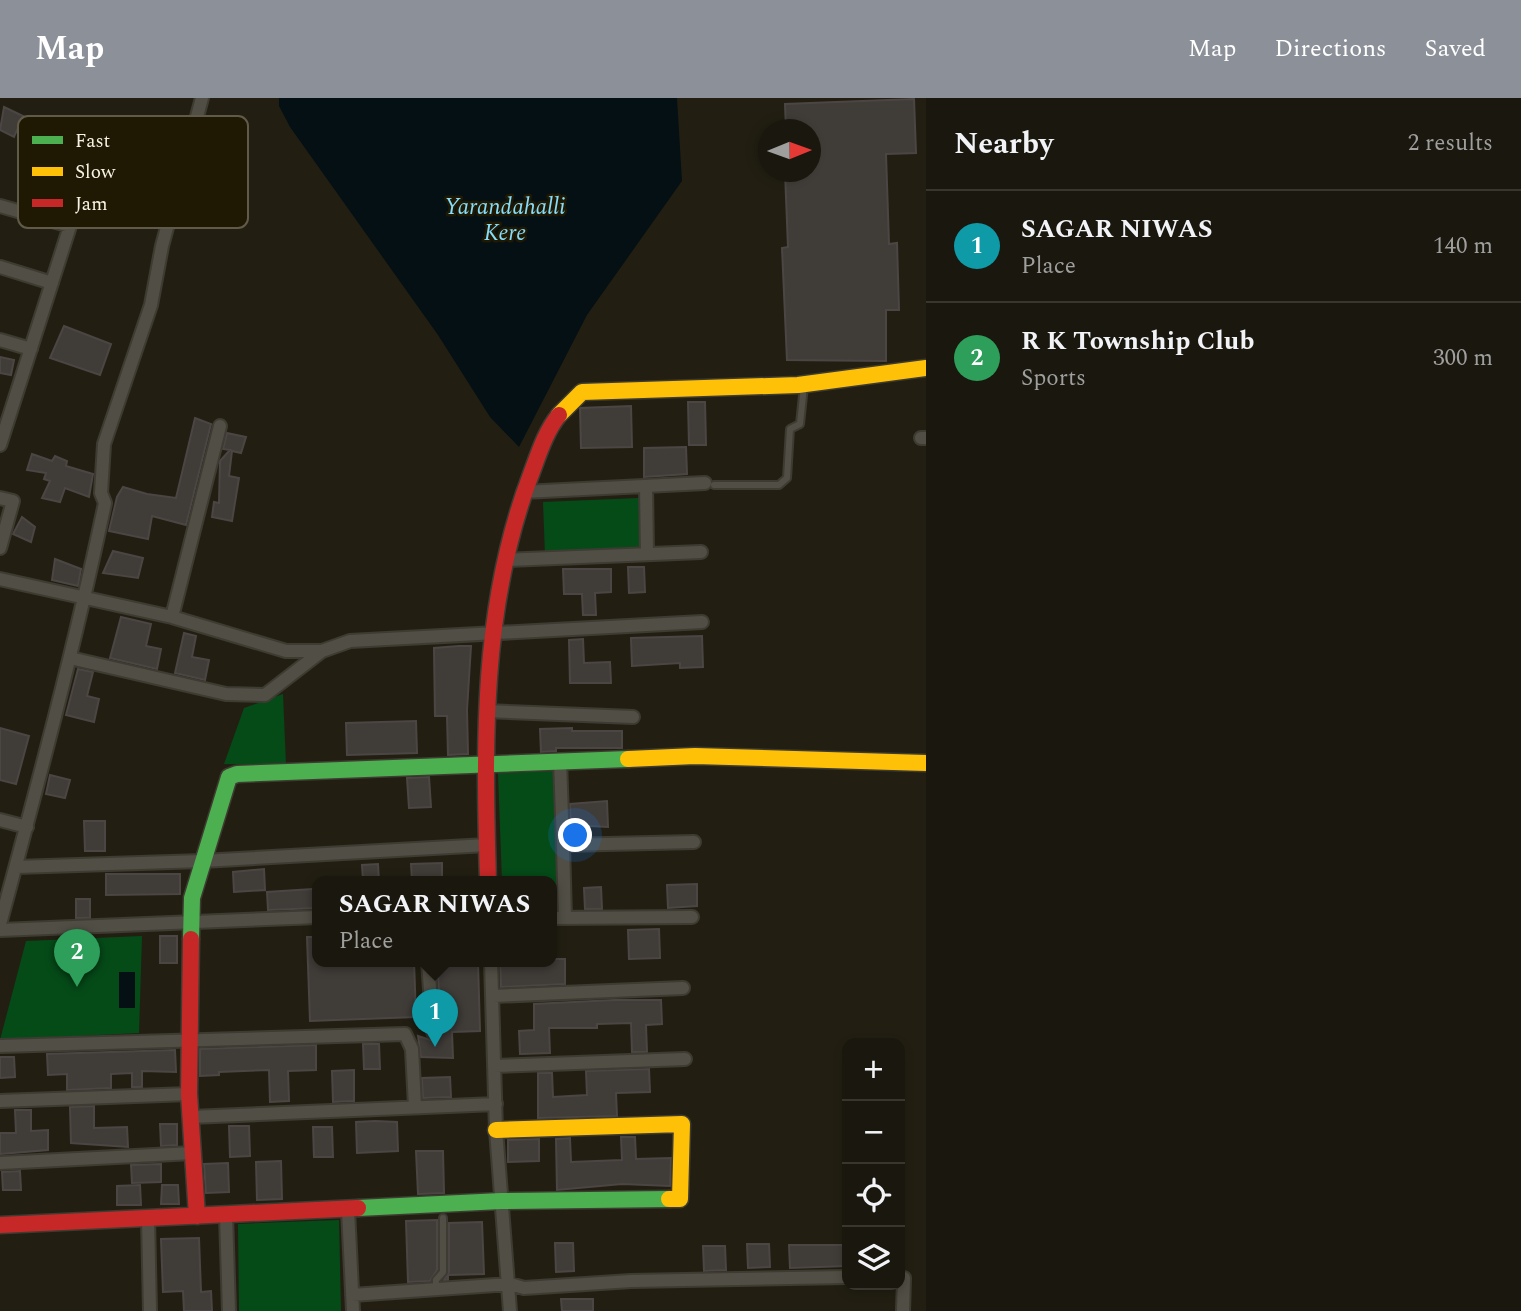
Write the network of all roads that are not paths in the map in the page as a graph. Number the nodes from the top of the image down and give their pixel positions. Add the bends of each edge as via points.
1 (202, 98) edge
2 (197, 116) edge
3 (0, 206) edge
4 (18, 211) edge
5 (69, 228) edge
6 (167, 228) edge
7 (0, 267) edge
8 (52, 283) junction
9 (0, 340) edge
10 (31, 349) junction
11 (926, 368) edge
12 (804, 385) junction
13 (3, 425) edge
14 (220, 426) dead end
15 (0, 445) edge
16 (710, 484) joint
17 (646, 486) junction
18 (523, 492) junction
19 (0, 498) edge
20 (0, 548) edge
21 (701, 552) dead end
22 (647, 554) junction
23 (505, 560) junction
24 (0, 579) edge
25 (85, 598) junction
26 (172, 617) junction
27 (702, 622) dead end
28 (492, 633) junction
29 (322, 651) junction
30 (70, 658) junction
31 (486, 712) junction
32 (633, 717) dead end
33 (560, 761) junction
34 (926, 763) edge
35 (485, 765) junction
36 (0, 820) edge
37 (27, 827) junction
38 (694, 842) dead end
39 (486, 845) junction
40 (563, 845) junction
41 (202, 861) junction
42 (16, 867) junction
43 (488, 876) edge
44 (6, 883) edge
45 (2, 909) edge
46 (312, 917) edge
47 (692, 917) dead end
48 (559, 918) edge
49 (191, 922) junction
50 (0, 924) edge
51 (0, 930) edge
52 (428, 967) edge
53 (491, 967) edge
54 (683, 988) dead end
55 (493, 996) junction
56 (433, 1032) dead end
57 (189, 1040) junction
58 (0, 1046) edge
59 (685, 1059) dead end
60 (494, 1066) junction
61 (189, 1094) junction
62 (0, 1101) edge
63 (496, 1104) junction
64 (415, 1105) junction
65 (191, 1117) junction
66 (496, 1130) junction
67 (193, 1153) junction
68 (0, 1163) edge
69 (501, 1201) junction
70 (348, 1210) junction
71 (226, 1215) junction
72 (197, 1216) junction
73 (148, 1218) junction
74 (443, 1218) dead end
75 (0, 1224) edge
76 (842, 1277) edge
77 (510, 1284) junction
78 (436, 1289) junction
79 (904, 1290) edge
80 (352, 1295) junction
81 (150, 1311) edge
82 (229, 1311) edge
83 (353, 1311) edge
84 (510, 1311) edge
85 (903, 1311) edge

1 - 2 street
3 - 4 street
5 - 8 street
6 - 25 street via 151,305 104,444 104,503
7 - 8 street
8 - 10 street
9 - 10 street
10 - 13 street
11 - 12 street
12 - 16 lane via 800,424 790,429 787,478 779,485
12 - 18 street via 582,393 557,415
13 - 15 street
14 - 26 street
16 - 17 street
17 - 18 street
17 - 22 street
18 - 23 street
19 - 20 street via 13,500
21 - 22 street
22 - 23 street
23 - 28 street
24 - 25 street
25 - 26 street
25 - 30 street
26 - 29 street via 286,651
27 - 28 street
28 - 29 street via 350,641
28 - 31 street
29 - 30 street via 265,695 251,697
30 - 37 street
31 - 32 street
31 - 35 street
33 - 34 street via 753,756
33 - 35 street
33 - 40 street
35 - 39 street
35 - 41 street via 237,774 229,777
36 - 37 street
37 - 42 street
38 - 40 street
39 - 41 street
39 - 43 street
40 - 48 street
41 - 42 street
41 - 49 street
42 - 44 street
44 - 45 street
45 - 50 street
46 - 49 street
47 - 48 street
49 - 51 street
49 - 57 street
52 - 56 street
53 - 55 street
54 - 55 street
55 - 60 street
57 - 58 street
57 - 61 street
57 - 64 street via 405,1034 412,1049
59 - 60 street
60 - 63 street
61 - 62 street
61 - 65 street
63 - 64 street
63 - 66 street
64 - 65 street
65 - 67 street
66 - 69 street
66 - 69 street via 682,1124 680,1199
67 - 68 street
67 - 72 street
69 - 70 street
69 - 77 street
70 - 71 street
70 - 80 street
71 - 72 street
71 - 82 street
72 - 73 street
73 - 75 street
73 - 81 street
74 - 78 lane via 443,1272
76 - 77 street via 524,1288
77 - 78 street
77 - 84 street
78 - 80 street
79 - 85 street
80 - 83 street

